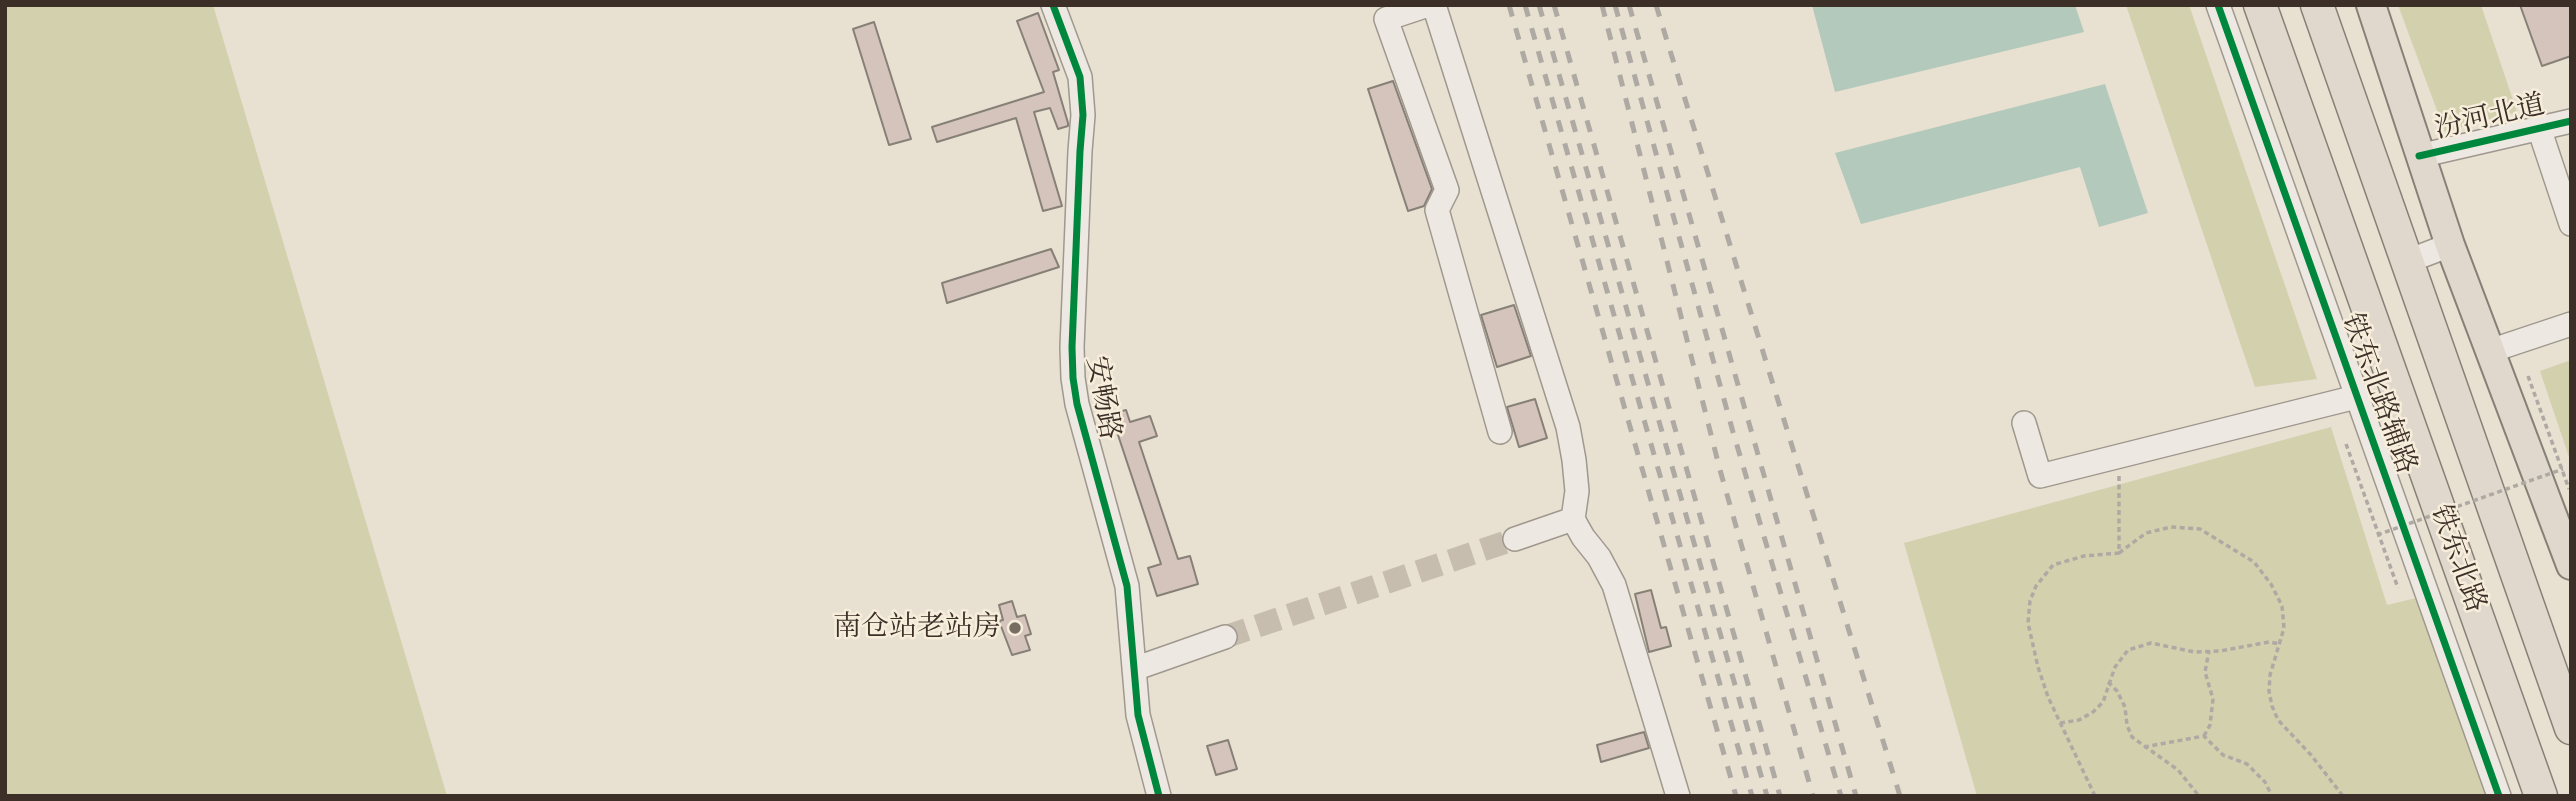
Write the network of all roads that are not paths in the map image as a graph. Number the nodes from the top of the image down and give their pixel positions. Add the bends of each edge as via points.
1 (1053, 5) edge
2 (1428, 5) edge
3 (1434, 5) edge
4 (2218, 5) edge
5 (2260, 5) edge
6 (2317, 5) edge
7 (2371, 5) edge
8 (2571, 121) edge
9 (2539, 128) junction
10 (2419, 156) junction
11 (2571, 224) edge
12 (2450, 245) junction
13 (2408, 261) junction
14 (2571, 324) edge
15 (2490, 351) junction
16 (2356, 397) junction
17 (2024, 423) dead end
18 (1500, 432) dead end
19 (1573, 519) junction
20 (1514, 539) tunnel mouth
21 (2571, 565) edge
22 (1225, 637) tunnel mouth
23 (1134, 669) junction
24 (2571, 728) edge
25 (1159, 796) edge
26 (1678, 796) edge
27 (2499, 796) edge
28 (2541, 796) edge

1 - 23 street, 安畅路 via 1080,77 1083,115 1073,378 1127,586
2 - 18 street via 1387,19 1447,190 1437,210
3 - 19 street via 1568,427 1577,491
4 - 16 street, 铁东北路辅路
5 - 28 highway, 铁东北路
6 - 13 highway, 铁东北路
7 - 10 main road
8 - 9 street, 汾河北道
9 - 10 street, 汾河北道
9 - 11 street
10 - 12 main road
12 - 13 street
12 - 15 main road
13 - 24 highway, 铁东北路
14 - 15 street
15 - 21 main road
16 - 17 street via 2040,476
16 - 27 street, 铁东北路辅路
19 - 20 street
19 - 26 street via 1614,585
22 - 23 street
23 - 25 street, 安畅路 via 1138,715

